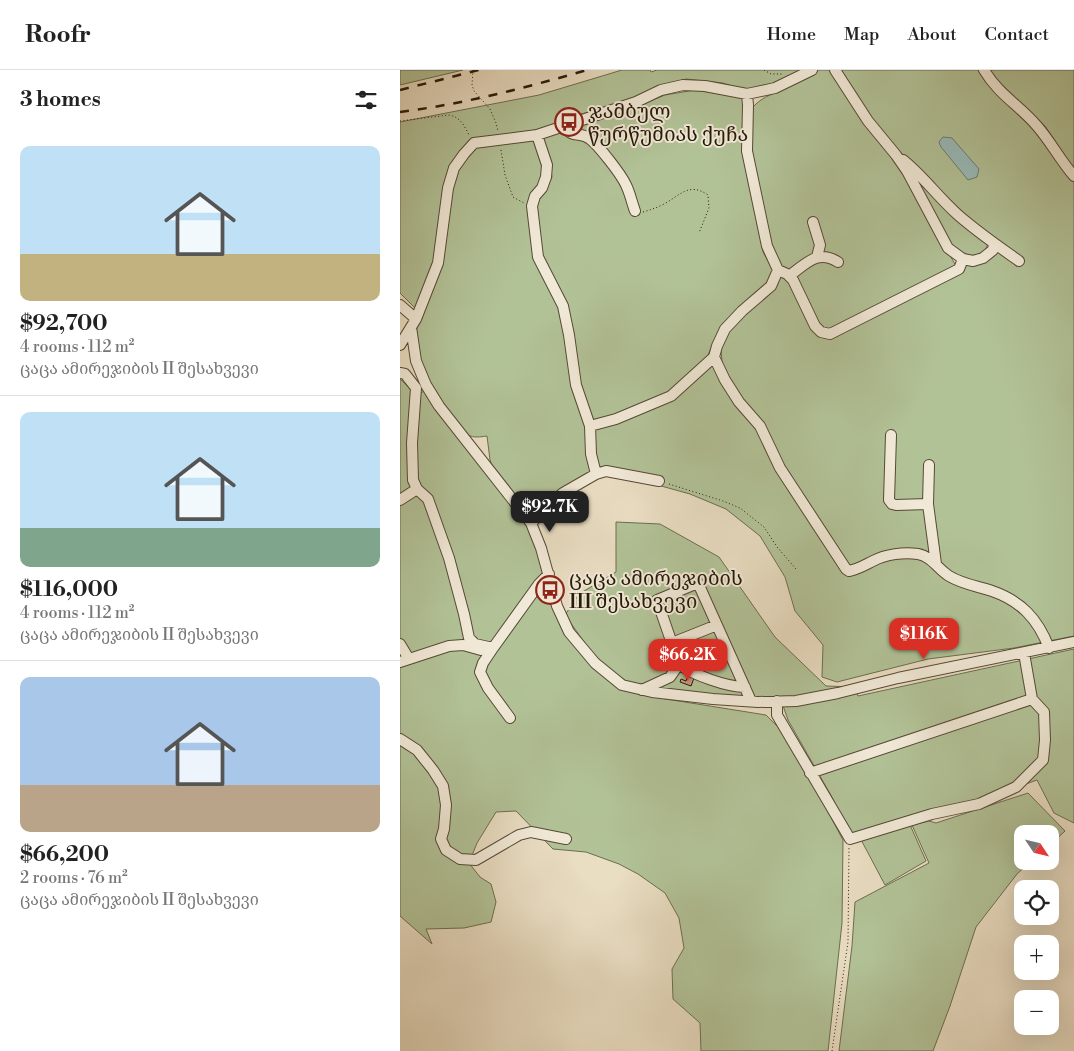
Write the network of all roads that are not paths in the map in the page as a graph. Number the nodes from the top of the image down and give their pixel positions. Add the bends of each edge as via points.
1 (812, 70) edge
2 (834, 70) edge
3 (984, 70) edge
4 (747, 94) junction
5 (564, 125) junction
6 (537, 135) junction
7 (896, 155) junction
8 (1074, 176) edge
9 (635, 211) road end
10 (814, 222) dead end
11 (994, 243) junction
12 (817, 257) junction
13 (963, 258) junction
14 (1019, 260) dead end
15 (838, 262) dead end
16 (778, 270) junction
17 (789, 276) junction
18 (400, 305) edge
19 (414, 323) junction
20 (400, 345) edge
21 (714, 357) junction
22 (400, 373) edge
23 (421, 386) junction
24 (590, 426) junction
25 (891, 435) dead end
26 (929, 465) dead end
27 (596, 474) junction
28 (658, 481) road end
29 (418, 489) junction
30 (400, 500) edge
31 (928, 504) junction
32 (531, 523) junction
33 (936, 564) junction
34 (549, 574) junction
35 (717, 625) junction
36 (1074, 642) edge
37 (672, 643) junction
38 (400, 644) edge
39 (493, 648) junction
40 (1049, 648) junction
41 (1024, 653) junction
42 (405, 660) edge
43 (679, 664) junction
44 (744, 687) junction
45 (642, 690) junction
46 (1032, 699) junction
47 (751, 701) junction
48 (776, 701) junction
49 (510, 718) dead end
50 (400, 739) edge
51 (810, 773) junction
52 (566, 839) dead end

1 - 4 street via 775,88
2 - 7 street via 868,121
3 - 8 street via 993,85 1047,137
4 - 5 street via 705,86 683,86 660,90 636,102
4 - 16 street via 747,151 767,246
5 - 6 street
5 - 9 street via 573,136 587,137 596,144 626,184
6 - 19 street via 474,143 454,168 448,188 438,263
6 - 24 street via 547,165 542,188 532,206 538,257 563,306 576,385
7 - 11 street via 957,214
7 - 13 street via 948,248
10 - 12 street via 820,246
11 - 13 street via 994,250 983,258 973,261
11 - 14 street
12 - 15 street via 829,256
12 - 17 street
13 - 17 street via 959,269 830,334 815,326
16 - 17 street
16 - 21 street via 771,286 725,329
18 - 19 street
19 - 20 street
19 - 23 street
21 - 24 street via 671,396
21 - 33 street via 725,380 760,426 780,468 849,571 890,555 920,554
22 - 23 street
23 - 29 street via 412,443 413,480
23 - 32 street
24 - 27 street
25 - 31 street via 889,500 896,505
26 - 31 street
27 - 28 street via 606,471
27 - 32 street via 562,492
29 - 30 street
29 - 39 street via 428,499 449,558 469,638 475,644
31 - 33 street
32 - 34 street
33 - 40 street via 964,584 1012,599 1043,632
34 - 39 street
34 - 45 street via 557,606 569,632 583,651 609,676
35 - 37 street
35 - 37 street via 698,583 658,600
35 - 44 street
36 - 40 street
37 - 43 street
38 - 42 street
39 - 42 street via 449,646
39 - 49 street via 480,672
40 - 41 street
41 - 46 street
41 - 48 street via 838,693 796,701
43 - 44 street via 687,670
43 - 45 street via 670,677
44 - 47 street
45 - 47 street
46 - 51 street
46 - 51 street via 1044,712 1043,760 1016,787 979,804 932,814 850,839
47 - 48 street
48 - 51 street via 777,715
50 - 52 street via 417,750 443,786 446,805 441,839 446,850 460,859 476,860 519,835 531,832

